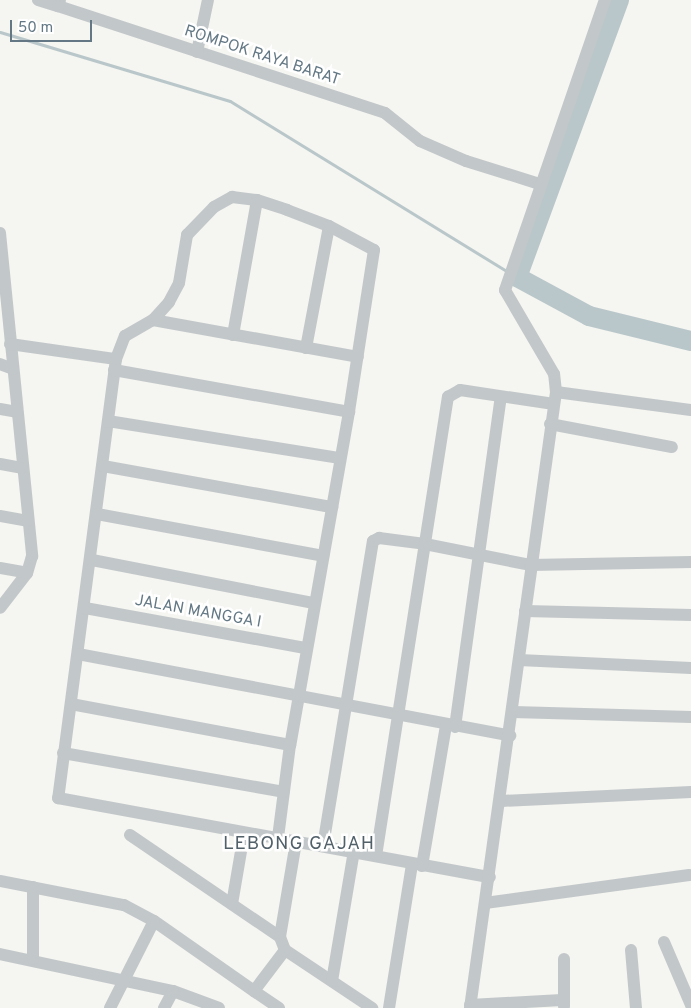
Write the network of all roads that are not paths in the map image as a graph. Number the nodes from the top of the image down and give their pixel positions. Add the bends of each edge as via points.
1 (38, 0) edge
2 (208, 0) edge
3 (605, 0) edge
4 (59, 3) edge
5 (197, 52) junction
6 (540, 184) junction
7 (257, 200) junction
8 (330, 226) junction
9 (0, 234) edge
10 (3, 297) edge
11 (154, 320) junction
12 (233, 335) junction
13 (10, 344) junction
14 (306, 348) junction
15 (358, 356) junction
16 (0, 364) edge
17 (115, 365) junction
18 (13, 369) junction
19 (501, 396) junction
20 (555, 398) junction
21 (0, 409) edge
22 (691, 410) edge
23 (17, 412) junction
24 (349, 412) junction
25 (108, 421) junction
26 (550, 424) junction
27 (672, 447) dead end
28 (340, 458) junction
29 (0, 464) edge
30 (103, 466) junction
31 (22, 468) junction
32 (332, 507) junction
33 (97, 514) junction
34 (0, 516) edge
35 (28, 521) junction
36 (425, 544) junction
37 (478, 554) junction
38 (323, 556) junction
39 (92, 560) junction
40 (691, 562) edge
41 (530, 565) junction
42 (0, 568) edge
43 (27, 573) junction
44 (314, 603) junction
45 (0, 608) edge
46 (85, 608) junction
47 (525, 611) junction
48 (691, 616) edge
49 (306, 648) junction
50 (78, 654) junction
51 (519, 660) junction
52 (691, 668) edge
53 (298, 696) junction
54 (71, 704) junction
55 (347, 706) junction
56 (513, 712) junction
57 (399, 716) junction
58 (691, 717) edge
59 (450, 726) junction
60 (510, 736) junction
61 (290, 745) junction
62 (63, 753) junction
63 (284, 792) junction
64 (691, 792) edge
65 (501, 801) junction
66 (244, 834) junction
67 (130, 835) dead end
68 (278, 838) junction
69 (296, 842) junction
70 (323, 846) junction
71 (354, 851) junction
72 (376, 856) junction
73 (417, 865) junction
74 (689, 874) dead end
75 (490, 878) junction
76 (0, 882) edge
77 (33, 887) junction
78 (485, 903) junction
79 (232, 904) junction
80 (154, 921) junction
81 (280, 937) junction
82 (664, 942) dead end
83 (285, 950) junction
84 (631, 950) dead end
85 (0, 954) edge
86 (32, 959) junction
87 (564, 959) dead end
88 (124, 981) junction
89 (332, 981) junction
90 (173, 991) junction
91 (254, 991) junction
92 (563, 1004) edge
93 (691, 1005) edge
94 (470, 1006) edge
95 (110, 1008) edge
96 (164, 1008) edge
97 (219, 1008) edge
98 (278, 1008) edge
99 (372, 1008) edge
100 (389, 1008) edge
101 (636, 1008) edge

1 - 4 street, ROMPOK RAYA BARAT
2 - 5 street
3 - 6 street
4 - 5 street, ROMPOK RAYA BARAT
5 - 6 street, ROMPOK RAYA BARAT via 385,113 420,141
6 - 20 street via 506,281 505,296 551,368 556,379
7 - 8 street
7 - 11 street via 232,197 199,221 187,235 179,283
7 - 12 street
8 - 14 street
8 - 15 street via 374,250
9 - 10 street
10 - 13 street
11 - 12 street
11 - 17 street via 126,336
12 - 14 street
13 - 17 street
13 - 18 street
14 - 15 street
15 - 24 street
16 - 18 street
17 - 24 street
17 - 25 street
18 - 23 street
19 - 20 street
19 - 36 street via 458,390 449,395
19 - 37 street
20 - 22 street
20 - 26 street
21 - 23 street
23 - 31 street
24 - 28 street
25 - 28 street
25 - 30 street
26 - 27 street
26 - 41 street
28 - 32 street
29 - 31 street
30 - 32 street
30 - 33 street
31 - 35 street
32 - 38 street
33 - 38 street
33 - 39 street
34 - 35 street
35 - 43 street via 32,556
36 - 37 street
36 - 55 street via 379,538 371,543
36 - 57 street
37 - 41 street
37 - 59 street
38 - 44 street
39 - 44 street
39 - 46 street
40 - 41 street
41 - 47 street
42 - 43 street
43 - 45 street
44 - 49 street
46 - 49 street, JALAN MANGGA I
46 - 50 street
47 - 48 street
47 - 51 street
49 - 53 street
50 - 53 street
50 - 54 street
51 - 52 street
51 - 56 street
53 - 55 street
53 - 61 street
54 - 61 street
54 - 62 street
55 - 57 street
55 - 70 street
56 - 58 street
56 - 60 street
57 - 59 street
57 - 72 street
59 - 60 street
59 - 73 street
60 - 65 street
61 - 63 street
62 - 63 street
62 - 66 street via 59,799
63 - 68 street
64 - 65 street
65 - 75 street
66 - 68 street
66 - 79 street
67 - 79 street
68 - 69 street
69 - 70 street
69 - 81 street
70 - 71 street
71 - 72 street
71 - 89 street
72 - 73 street
73 - 75 street
73 - 100 street
74 - 78 street
75 - 78 street
76 - 77 street
77 - 80 street via 111,901
77 - 86 street
78 - 94 street
79 - 81 street
80 - 88 street
80 - 91 street
81 - 83 street
82 - 93 street
83 - 89 street
83 - 91 street
84 - 101 street
85 - 86 street
86 - 88 street
87 - 92 street
88 - 90 street
88 - 95 street
89 - 99 street
90 - 96 street
90 - 97 street
91 - 98 street
92 - 94 street

